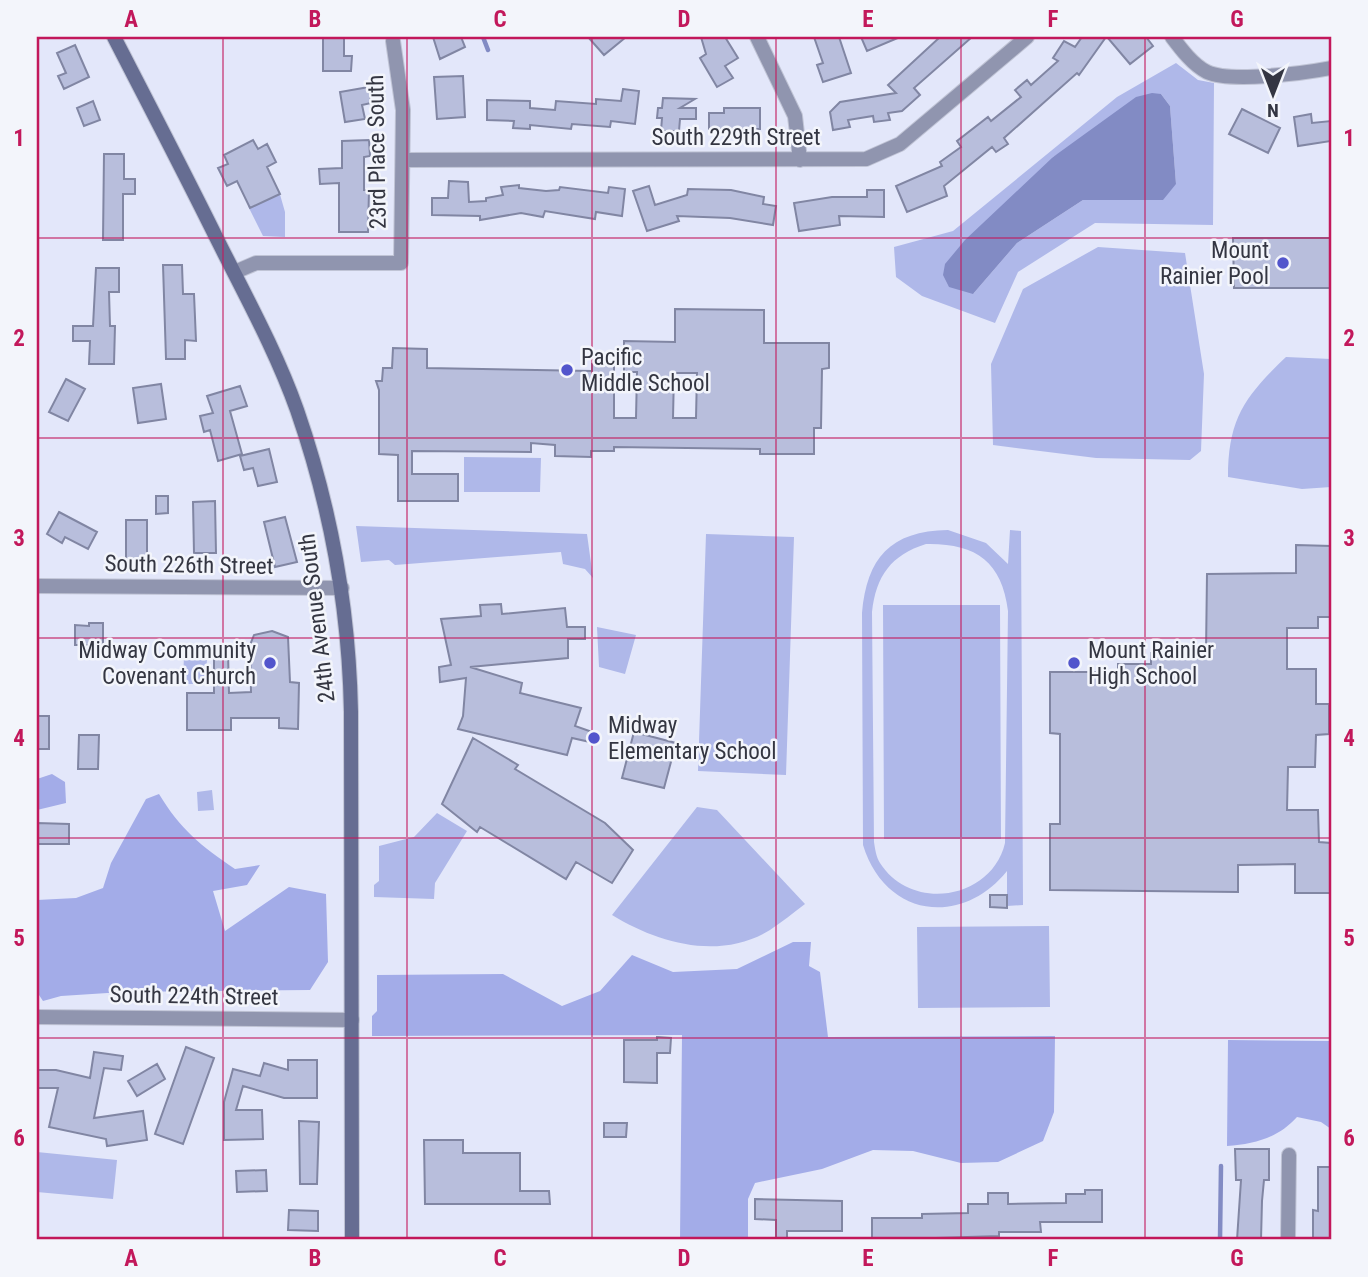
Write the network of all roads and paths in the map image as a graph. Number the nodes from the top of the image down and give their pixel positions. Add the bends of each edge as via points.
1 (114, 37) edge
2 (757, 37) edge
3 (1027, 37) edge
4 (1172, 37) edge
5 (393, 41) dead end
6 (1331, 68) edge
7 (403, 160) junction
8 (800, 160) junction
9 (235, 272) junction
10 (37, 586) edge
11 (342, 588) junction
12 (37, 1017) edge
13 (352, 1020) junction
14 (1289, 1156) dead end
15 (352, 1240) edge
16 (1288, 1240) edge

1 - 9 street, 24th Avenue South
2 - 8 street via 795,116
3 - 8 street, South 229th Street via 884,153 866,159
4 - 6 street via 1207,72 1291,75
5 - 7 street, 23rd Place South via 403,110
7 - 8 street, South 229th Street
7 - 9 street, 23rd Place South via 401,263 256,263
9 - 11 street, 24th Avenue South via 278,361 308,443
10 - 11 street, South 226th Street
11 - 13 street, 24th Avenue South via 351,702
12 - 13 street, South 224th Street
13 - 15 street, 24th Avenue South
14 - 16 street

